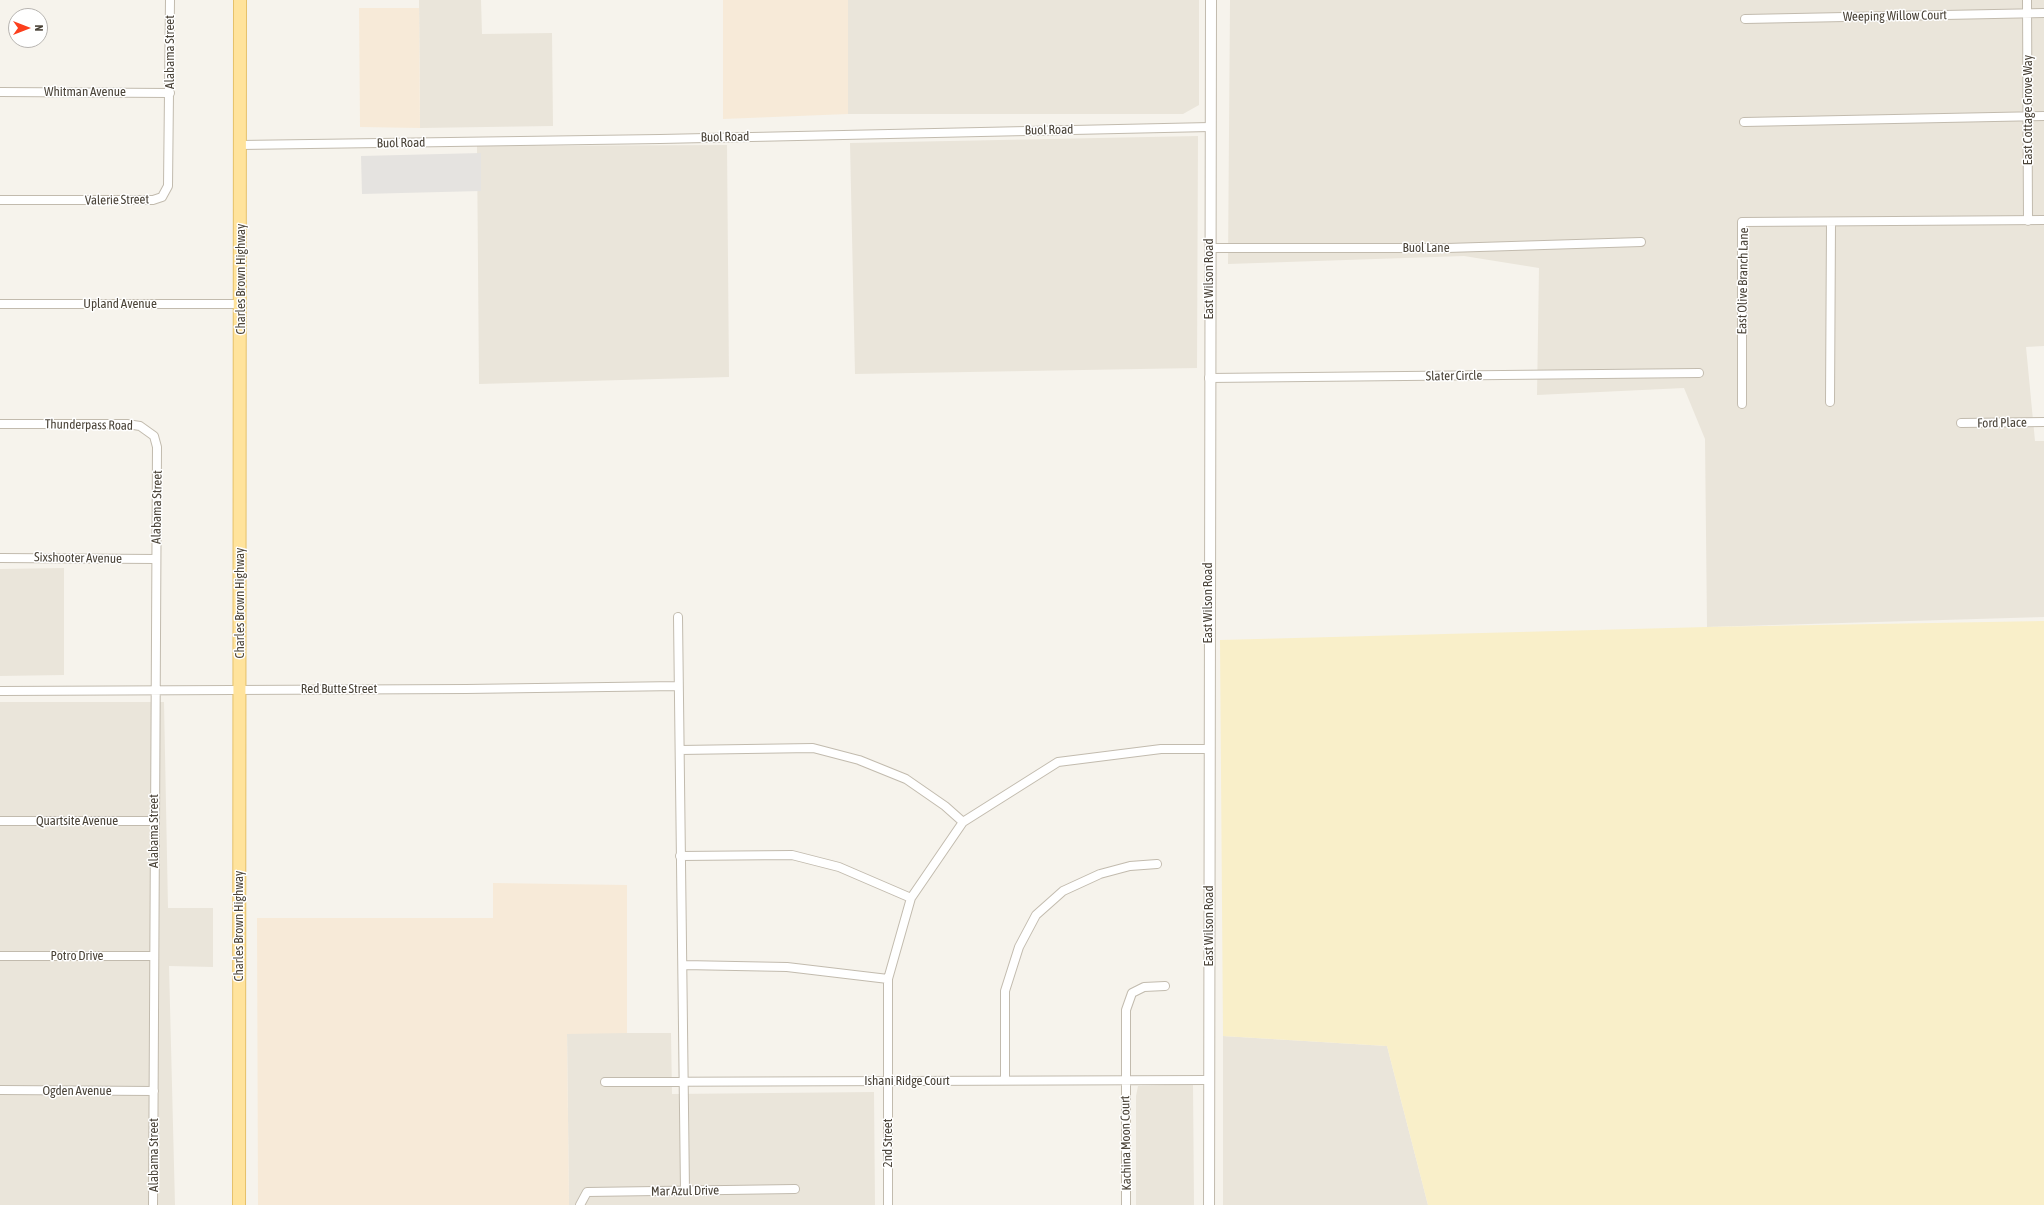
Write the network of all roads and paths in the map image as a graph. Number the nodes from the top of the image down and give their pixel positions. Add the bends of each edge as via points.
1 (170, 0) edge
2 (240, 0) edge
3 (1210, 0) edge
4 (2027, 0) edge
5 (2027, 14) junction
6 (2044, 14) edge
7 (1745, 19) dead end
8 (0, 92) edge
9 (170, 93) junction
10 (170, 103) joint
11 (2044, 116) edge
12 (2028, 117) junction
13 (1744, 122) dead end
14 (1210, 126) junction
15 (240, 145) junction
16 (0, 200) edge
17 (2044, 220) edge
18 (2028, 221) junction
19 (1831, 222) junction
20 (1642, 242) dead end
21 (1210, 248) junction
22 (0, 304) edge
23 (241, 304) junction
24 (1699, 373) dead end
25 (1209, 378) junction
26 (1830, 402) dead end
27 (1742, 404) dead end
28 (2044, 422) edge
29 (1961, 423) dead end
30 (0, 424) edge
31 (158, 457) joint
32 (0, 558) edge
33 (156, 559) junction
34 (678, 617) dead end
35 (678, 686) junction
36 (240, 689) junction
37 (0, 691) edge
38 (155, 691) junction
39 (1208, 748) junction
40 (680, 750) junction
41 (0, 821) edge
42 (155, 822) junction
43 (963, 822) junction
44 (680, 856) junction
45 (1157, 864) dead end
46 (911, 898) junction
47 (0, 956) edge
48 (154, 956) junction
49 (684, 965) junction
50 (888, 979) junction
51 (1165, 986) dead end
52 (1005, 1080) junction
53 (1125, 1080) junction
54 (1208, 1080) junction
55 (685, 1081) junction
56 (888, 1081) junction
57 (605, 1082) dead end
58 (0, 1090) edge
59 (154, 1091) junction
60 (795, 1189) dead end
61 (685, 1191) junction
62 (580, 1204) edge
63 (153, 1205) edge
64 (239, 1205) edge
65 (888, 1205) edge
66 (1126, 1205) edge
67 (1209, 1205) edge

1 - 9 street, Alabama Street
2 - 15 main road, Charles Brown Highway
3 - 14 street, East Wilson Road
4 - 5 street, East Cottage Grove Way
5 - 6 street, Weeping Willow Court
5 - 7 street, Weeping Willow Court
5 - 12 street, East Cottage Grove Way
8 - 9 street, Whitman Avenue
9 - 10 street, Alabama Street
10 - 16 street, Valerie Street via 168,186 162,197 153,200
11 - 12 street
12 - 13 street
12 - 18 street, East Cottage Grove Way
14 - 15 street, Buol Road via 660,139
14 - 21 street, East Wilson Road
15 - 23 main road, Charles Brown Highway
17 - 18 street
18 - 19 street
19 - 26 street
19 - 27 street, East Olive Branch Lane via 1742,222
20 - 21 street, Buol Lane via 1447,248
21 - 25 street, East Wilson Road
22 - 23 street, Upland Avenue
23 - 36 main road, Charles Brown Highway
24 - 25 street, Slater Circle
25 - 39 street, East Wilson Road
28 - 29 street, Ford Place
30 - 31 street, Thunderpass Road via 140,426 154,436
31 - 33 street, Alabama Street
32 - 33 street, Sixshooter Avenue
33 - 38 street, Alabama Street
34 - 35 street
35 - 36 street, Red Butte Street
35 - 40 street
36 - 38 street, Red Butte Street
36 - 64 main road, Charles Brown Highway
37 - 38 street, Red Butte Street
38 - 42 street, Alabama Street
39 - 43 street via 1161,748 1058,762
39 - 54 street, East Wilson Road
40 - 43 street via 812,748 859,760 906,779
40 - 44 street
41 - 42 street, Quartsite Avenue
42 - 48 street, Alabama Street
43 - 46 street, 2nd Street
44 - 46 street via 792,855 839,867
44 - 49 street
45 - 52 street via 1130,866 1100,874 1063,891 1036,915 1019,947 1005,991
46 - 50 street, 2nd Street
47 - 48 street, Potro Drive
48 - 59 street, Alabama Street
49 - 50 street via 787,967
49 - 55 street
50 - 56 street, 2nd Street
51 - 53 street, Kachina Moon Court via 1144,987 1132,993 1126,1010
52 - 53 street, Ishani Ridge Court
52 - 56 street, Ishani Ridge Court
53 - 54 street, Ishani Ridge Court
53 - 66 street, Kachina Moon Court
54 - 67 street, East Wilson Road
55 - 56 street, Ishani Ridge Court
55 - 57 street, Ishani Ridge Court
55 - 61 street
56 - 65 street, 2nd Street
58 - 59 street, Ogden Avenue
59 - 63 street, Alabama Street
60 - 61 street, Mar Azul Drive
61 - 62 street, Mar Azul Drive via 587,1192

